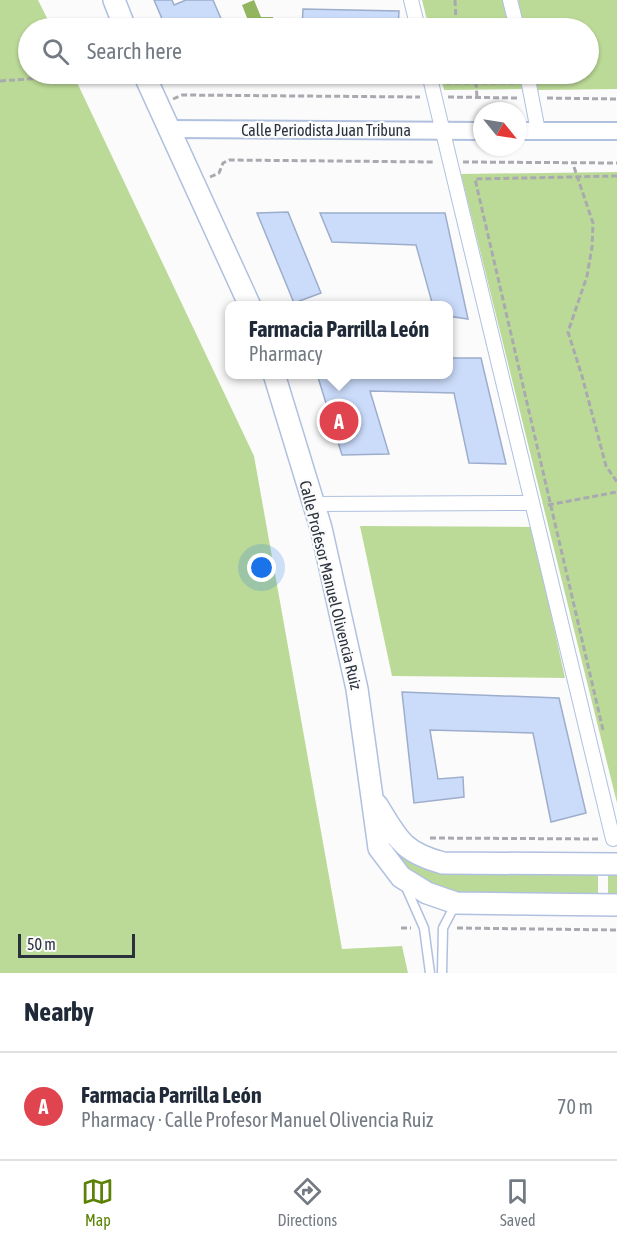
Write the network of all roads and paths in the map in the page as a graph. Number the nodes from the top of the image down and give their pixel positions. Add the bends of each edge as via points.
1 (114, 0) edge
2 (411, 0) edge
3 (455, 0) edge
4 (510, 0) edge
5 (121, 18) edge
6 (416, 18) edge
7 (456, 18) edge
8 (514, 18) edge
9 (18, 80) edge
10 (0, 81) edge
11 (149, 84) edge
12 (432, 84) edge
13 (476, 84) edge
14 (530, 84) edge
15 (435, 97) junction
16 (477, 98) junction
17 (533, 98) junction
18 (172, 99) dead end
19 (617, 99) edge
20 (170, 129) junction
21 (442, 130) junction
22 (473, 130) edge
23 (527, 131) edge
24 (538, 131) junction
25 (617, 131) edge
26 (450, 162) junction
27 (617, 163) edge
28 (574, 167) dead end
29 (577, 176) junction
30 (617, 176) edge
31 (210, 177) dead end
32 (248, 301) edge
33 (275, 379) edge
34 (617, 482) edge
35 (617, 492) edge
36 (314, 504) junction
37 (550, 505) junction
38 (532, 506) junction
39 (604, 731) dead end
40 (374, 799) junction
41 (423, 838) dead end
42 (613, 839) joint
43 (617, 864) edge
44 (401, 877) junction
45 (456, 903) junction
46 (617, 905) edge
47 (401, 928) dead end
48 (424, 928) junction
49 (443, 928) junction
50 (617, 930) edge
51 (430, 973) edge
52 (442, 973) edge

1 - 5 street
2 - 6 street
3 - 7 path
4 - 8 street
9 - 10 path
11 - 20 street
12 - 15 street
13 - 16 path
14 - 17 street
15 - 16 path
15 - 18 path via 182,95
15 - 21 street
16 - 17 path
17 - 19 path
17 - 24 street
20 - 21 street, Calle Periodista Juan Tribuna
20 - 32 street
21 - 22 street, Calle Periodista Juan Tribuna
21 - 26 street
23 - 24 street
24 - 25 street
26 - 27 path
26 - 31 path via 229,160 219,173
26 - 38 street
28 - 29 path
29 - 30 path
29 - 34 path via 592,223 592,247 587,276 568,332 606,466
29 - 37 path via 475,178
33 - 36 street, Calle Profesor Manuel Olivencia Ruiz
35 - 37 path
36 - 38 street
36 - 40 street, Calle Profesor Manuel Olivencia Ruiz via 357,689
37 - 38 path
37 - 39 path
38 - 42 street
40 - 43 street via 399,840 421,857 443,863
40 - 44 street, Calle Profesor Manuel Olivencia Ruiz via 380,848
41 - 42 path
44 - 45 street via 427,893
44 - 48 lane
45 - 46 street
45 - 49 lane
47 - 48 path
48 - 51 lane
49 - 50 path
49 - 52 lane

